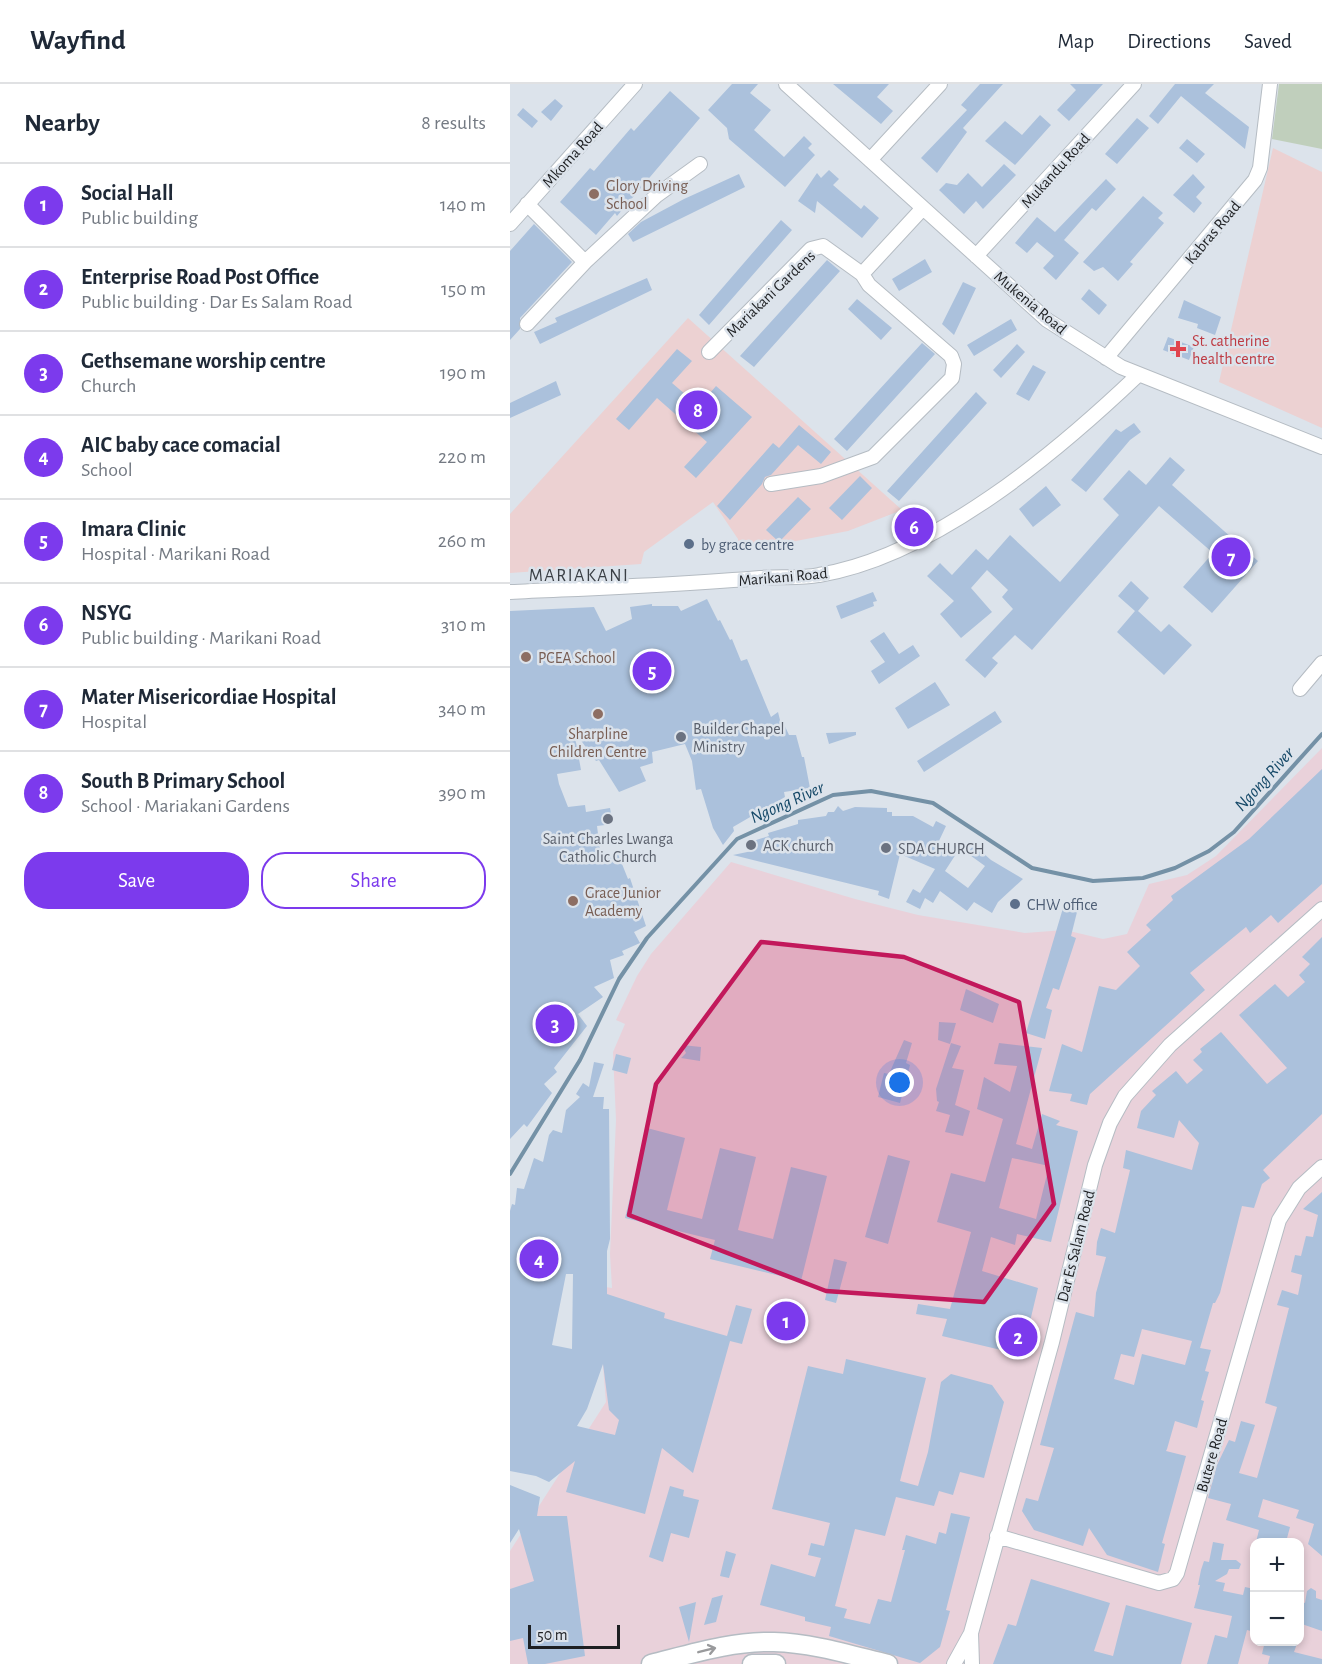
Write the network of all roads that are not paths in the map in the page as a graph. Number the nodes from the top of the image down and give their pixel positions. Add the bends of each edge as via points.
1 (635, 84) edge
2 (786, 84) edge
3 (940, 84) edge
4 (1134, 84) edge
5 (1269, 84) edge
6 (870, 160) junction
7 (700, 164) dead end
8 (527, 204) junction
9 (923, 208) junction
10 (510, 224) edge
11 (976, 256) junction
12 (585, 262) junction
13 (862, 274) junction
14 (527, 324) dead end
15 (709, 352) dead end
16 (1106, 358) junction
17 (1138, 375) junction
18 (1322, 447) edge
19 (771, 484) dead end
20 (510, 592) edge
21 (1322, 663) edge
22 (1300, 689) dead end
23 (1322, 909) edge
24 (1322, 1167) edge
25 (997, 1536) junction
26 (971, 1633) junction
27 (651, 1664) edge
28 (752, 1664) edge
29 (776, 1664) edge
30 (888, 1664) edge
31 (954, 1664) edge
32 (972, 1664) edge

1 - 8 street, Mkoma Road
2 - 6 street, Mukenia Road
3 - 6 street
4 - 11 street, Mukandu Road
5 - 16 street, Kabras Road via 1256,180
6 - 9 street, Mukenia Road
7 - 12 street via 657,195
8 - 10 street, Mkoma Road
8 - 12 street
9 - 11 street, Mukenia Road
9 - 13 street
11 - 16 street, Mukenia Road via 1047,320
12 - 14 street
13 - 15 street, Mariakani Gardens via 823,246 810,249
13 - 19 street, Mariakani Gardens via 869,285 951,356 952,378 873,457 821,476
16 - 17 street, Mukenia Road
17 - 18 street, Mukenia Road
17 - 20 street, Marikani Road via 1073,432 964,517 917,542 873,559 820,575
21 - 22 street
23 - 25 street, Dar Es Salam Road via 1170,1045 1125,1096 1110,1123 1095,1165 1052,1342
24 - 25 street, Butere Road via 1287,1204 1273,1239 1173,1580 1159,1583
25 - 26 street, Dar Es Salam Road
26 - 31 street
26 - 32 street, Dar Es Salam Road
27 -> 30 main road via 730,1645 775,1642
28 - 29 main road

